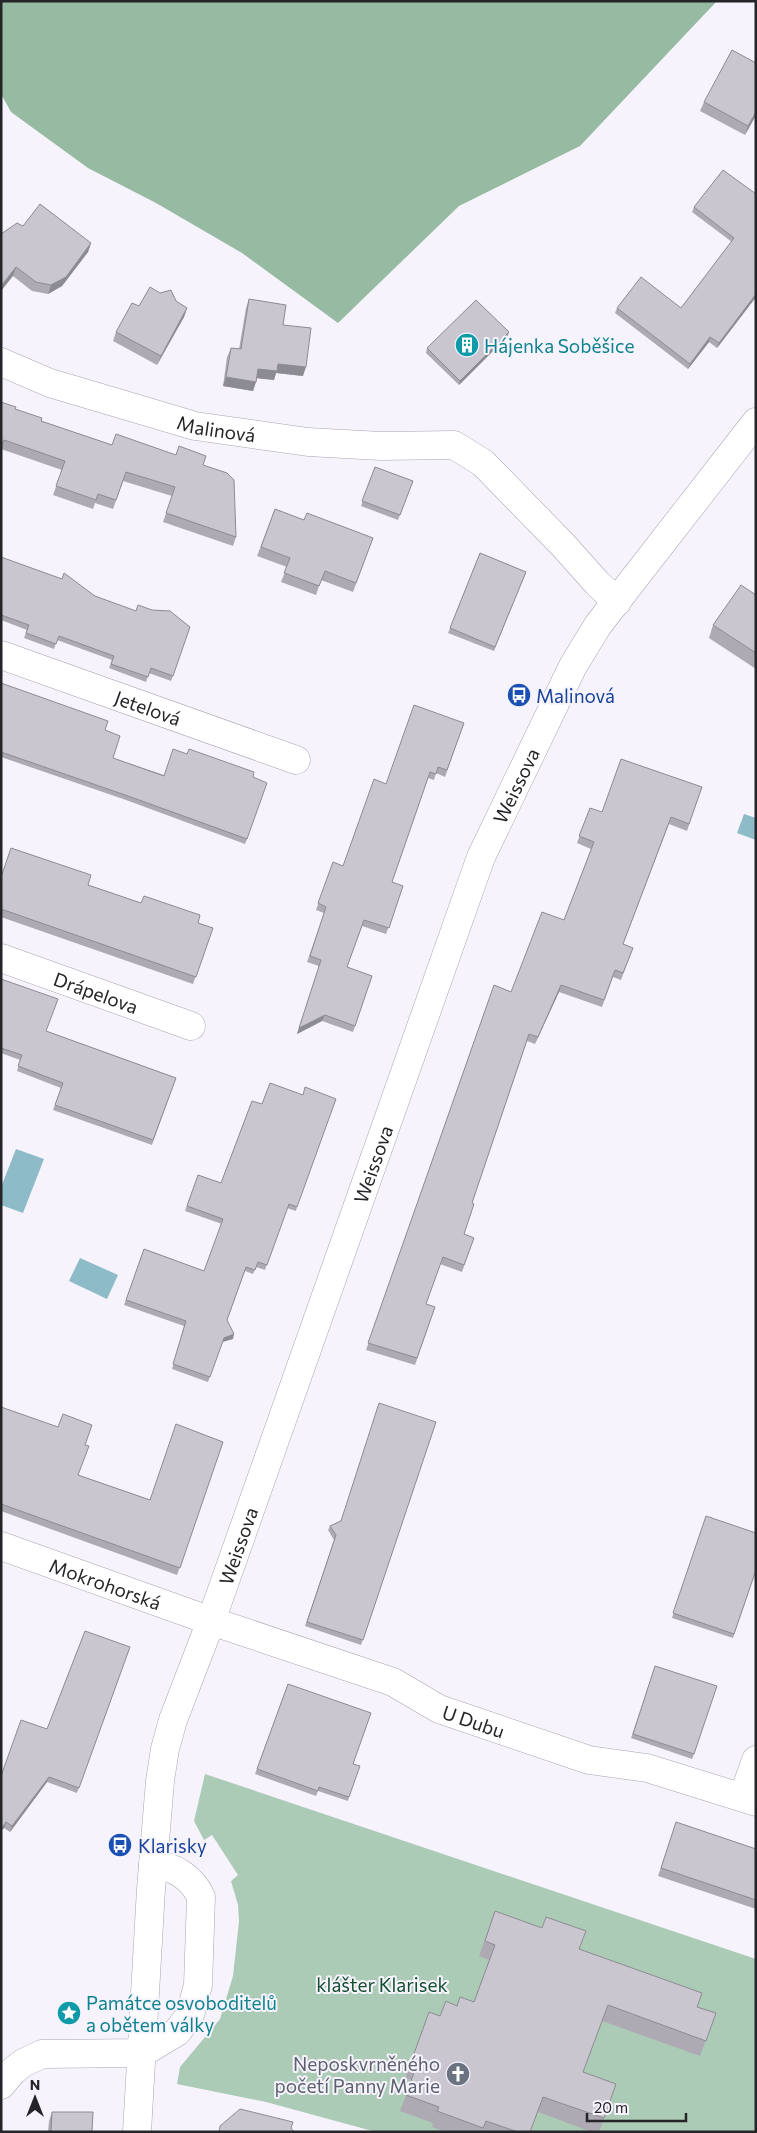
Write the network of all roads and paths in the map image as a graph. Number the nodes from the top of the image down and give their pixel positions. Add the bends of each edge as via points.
1 (1, 362) edge
2 (756, 422) edge
3 (617, 602) junction
4 (1, 655) edge
5 (296, 760) dead end
6 (1, 958) edge
7 (191, 1026) dead end
8 (1, 1546) edge
9 (211, 1621) junction
10 (756, 1760) edge
11 (750, 1799) edge
12 (154, 1854) junction
13 (142, 2053) junction
14 (1, 2085) edge
15 (137, 2132) edge

1 - 3 street, Malinová via 50,383 195,426 308,442 454,446 483,463
2 - 3 street, Weissova
3 - 9 street, Weissova via 598,625 573,666 481,857
4 - 5 street, Jetelová
6 - 7 street, Drápelova
8 - 9 street, Mokrohorská
9 - 11 street, U Dubu via 392,1682 440,1708 589,1760 647,1768
9 - 12 street, Weissova via 165,1749
10 - 11 street, U Dubu
12 - 13 street, Weissova
12 - 13 street via 195,1884 202,1897 201,1942 198,1985 190,2015 177,2032
13 - 14 street via 42,2054 23,2063
13 - 15 street, Weissova

